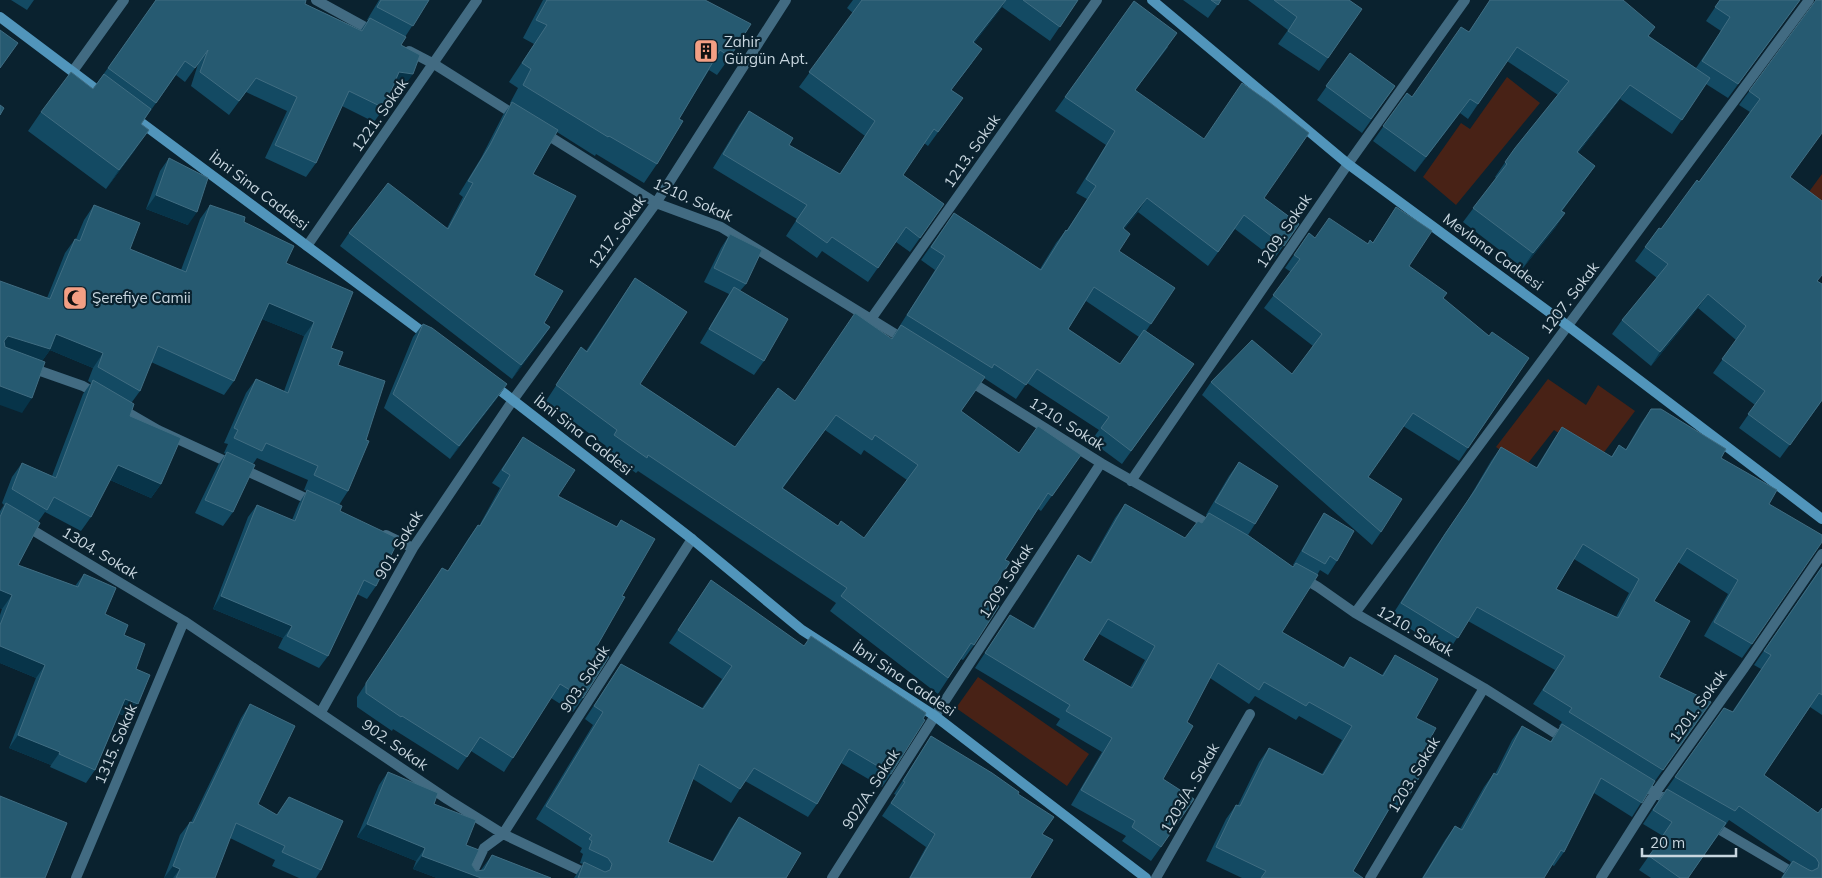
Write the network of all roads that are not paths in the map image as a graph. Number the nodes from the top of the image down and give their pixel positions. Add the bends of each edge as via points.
1 (124, 0) edge
2 (316, 0) edge
3 (477, 0) edge
4 (786, 0) edge
5 (1097, 0) edge
6 (1152, 0) edge
7 (1465, 0) edge
8 (1809, 0) edge
9 (0, 17) edge
10 (383, 37) edge
11 (400, 46) edge
12 (434, 64) junction
13 (73, 71) junction
14 (1348, 164) junction
15 (656, 203) junction
16 (307, 246) junction
17 (872, 319) junction
18 (1568, 326) junction
19 (434, 340) edge
20 (912, 345) edge
21 (18, 363) edge
22 (482, 376) edge
23 (962, 376) edge
24 (513, 400) junction
25 (1101, 463) junction
26 (1131, 481) junction
27 (325, 507) edge
28 (1822, 519) edge
29 (17, 520) edge
30 (378, 532) edge
31 (1224, 534) edge
32 (692, 539) junction
33 (413, 548) junction
34 (1822, 554) edge
35 (1292, 572) edge
36 (1355, 613) junction
37 (184, 622) junction
38 (1484, 688) junction
39 (321, 712) junction
40 (1250, 714) dead end
41 (935, 716) junction
42 (1572, 744) edge
43 (1630, 778) edge
44 (1655, 793) junction
45 (1681, 808) edge
46 (1698, 818) edge
47 (502, 834) junction
48 (76, 878) edge
49 (470, 878) edge
50 (596, 878) edge
51 (832, 878) edge
52 (1146, 878) edge
53 (1156, 878) edge
54 (1370, 878) edge
55 (1601, 878) edge
56 (1802, 878) edge

1 - 13 street
2 - 10 street
3 - 12 street, 1221. Sokak
4 - 15 street, 1217. Sokak
5 - 17 street, 1213. Sokak
6 - 14 street, Mevlana Caddesi
7 - 14 street, 1209. Sokak
8 - 18 street, 1207. Sokak
9 - 13 street, İbni Sina Caddesi
11 - 12 street, 1210. Sokak
12 - 15 street, 1210. Sokak
12 - 16 street, 1221. Sokak
13 - 16 street, İbni Sina Caddesi
14 - 18 street, Mevlana Caddesi
14 - 26 street, 1209. Sokak
15 - 17 street, 1210. Sokak via 721,227
15 - 24 street, 1217. Sokak
16 - 19 street, İbni Sina Caddesi
17 - 20 street, 1210. Sokak
18 - 28 street, Mevlana Caddesi
18 - 36 street, 1207. Sokak
21 - 27 street via 83,386 158,430
22 - 24 street, İbni Sina Caddesi
23 - 25 street, 1210. Sokak
24 - 32 street, İbni Sina Caddesi
24 - 33 street, 901. Sokak
25 - 26 street, 1210. Sokak
25 - 41 street, 1209. Sokak
26 - 31 street, 1210. Sokak
29 - 37 street, 1304. Sokak
30 - 33 street
32 - 41 street, İbni Sina Caddesi via 802,630
32 - 47 street, 903. Sokak
33 - 39 street, 901. Sokak
34 - 44 street, 1201. Sokak
35 - 36 street, 1210. Sokak
36 - 38 street, 1210. Sokak
37 - 39 street, 902. Sokak
37 - 48 street, 1315. Sokak
38 - 42 street, 1210. Sokak
38 - 54 street, 1203. Sokak
39 - 47 street, 902. Sokak
40 - 53 street, 1203/A. Sokak
41 - 51 street, 902/A. Sokak
41 - 52 street, İbni Sina Caddesi
43 - 44 street
44 - 45 street
44 - 55 street, 1201. Sokak
46 - 56 street
47 - 49 street, 903. Sokak via 484,848
47 - 50 street, 902. Sokak

